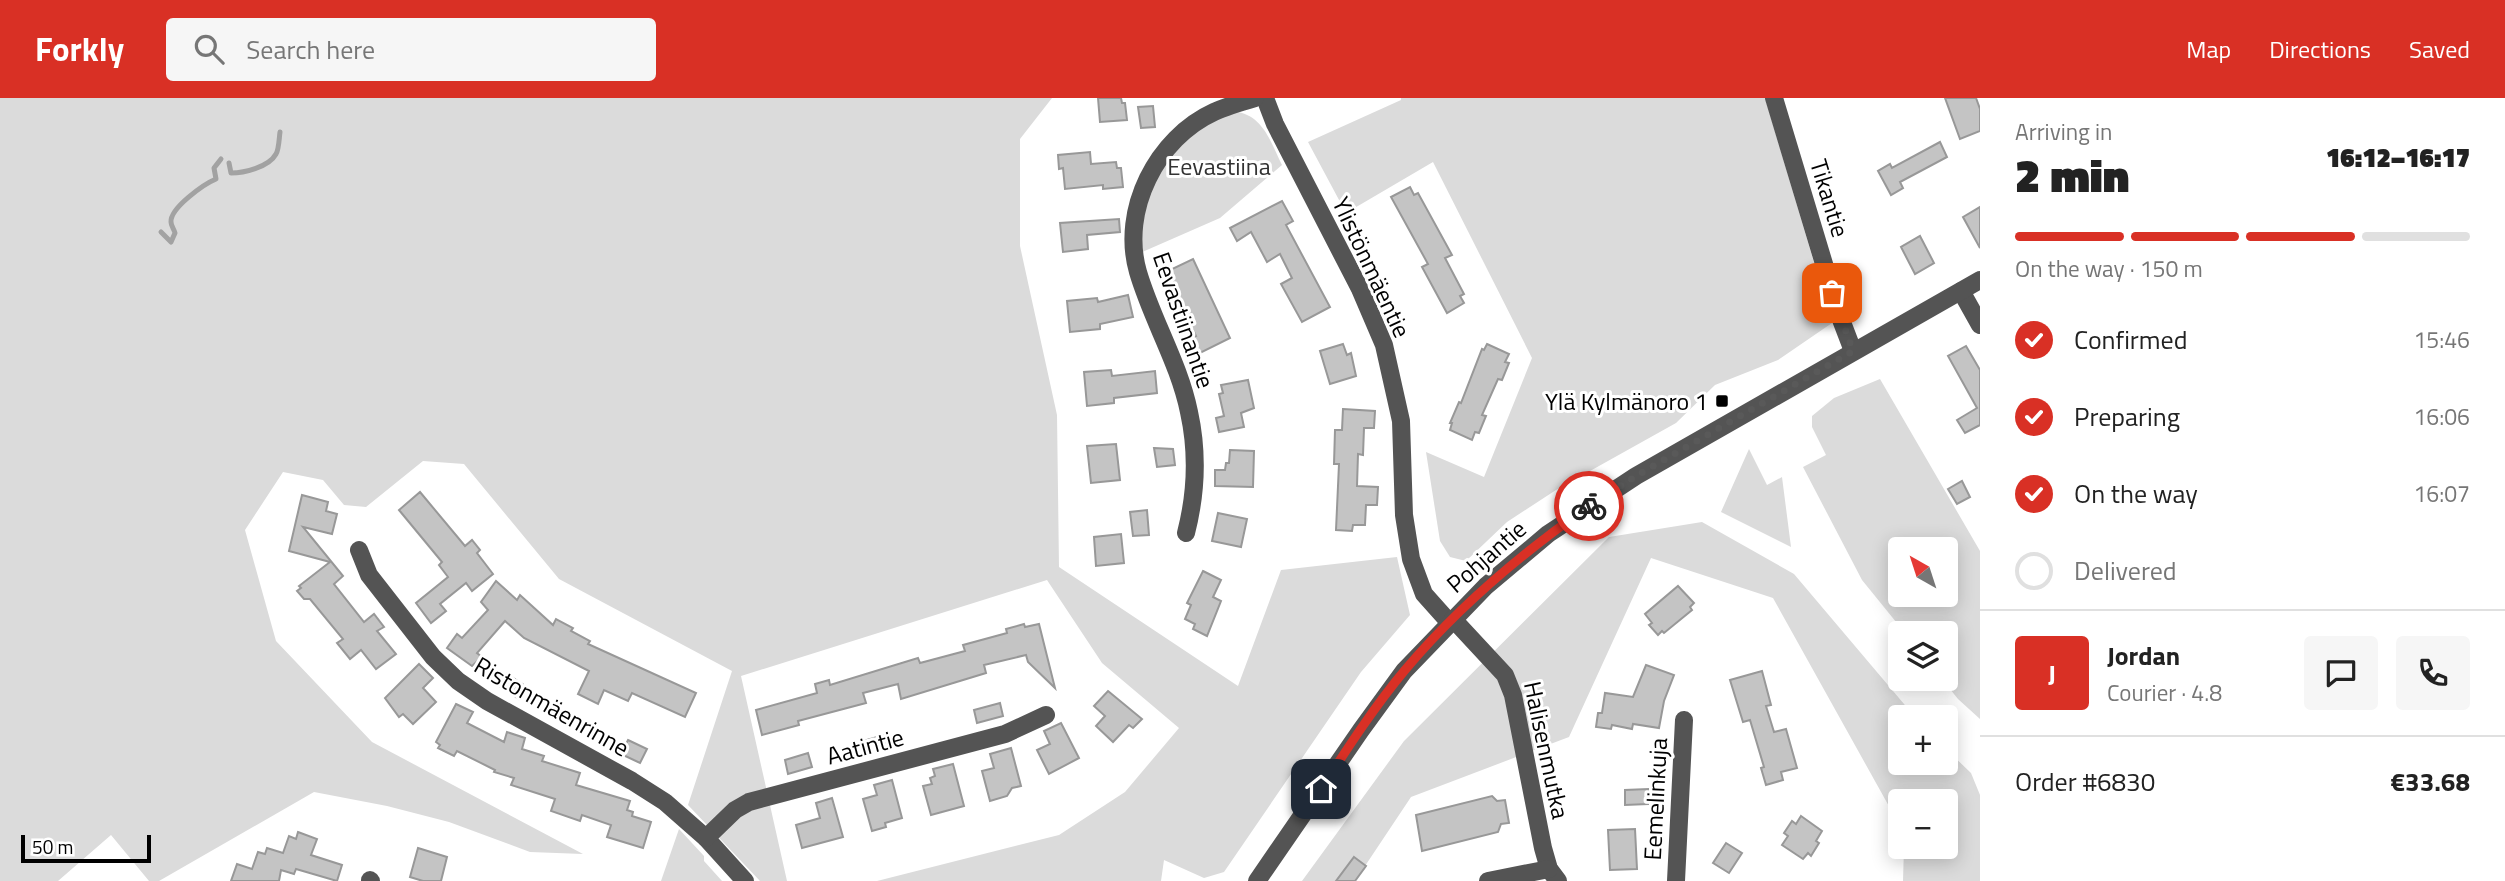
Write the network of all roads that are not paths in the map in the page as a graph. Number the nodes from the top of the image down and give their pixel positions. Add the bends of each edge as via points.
1 (1255, 98) edge
2 (1265, 98) edge
3 (1774, 98) edge
4 (1980, 280) edge
5 (1961, 291) junction
6 (1980, 325) edge
7 (1853, 351) junction
8 (1186, 533) dead end
9 (359, 550) dead end
10 (1451, 620) junction
11 (1046, 715) dead end
12 (1684, 720) dead end
13 (706, 838) junction
14 (1554, 875) edge
15 (745, 881) edge
16 (1257, 881) edge
17 (1488, 881) edge
18 (1676, 881) edge

1 - 8 street, Eevastiinantie via 1214,112 1186,130 1163,154 1138,201 1137,269 1190,413 1195,477
2 - 10 street, Ylistönmäentie via 1384,345 1401,421 1404,515 1411,559 1424,594
3 - 7 street, Tikantie
4 - 5 street, Pohjantie
5 - 6 street
5 - 7 street, Pohjantie
7 - 10 street, Pohjantie via 1592,504 1548,534
9 - 13 street, Ristonmäenrinne via 369,575 433,657 458,681 632,781
10 - 14 street, Halisenmutka via 1505,675
10 - 16 street, Pohjantie via 1404,671
11 - 13 street, Aatintie via 1005,734 750,802
12 - 18 street, Eemelinkuja
13 - 15 street, Ristonmäenrinne
14 - 17 street, Halisenmutka

